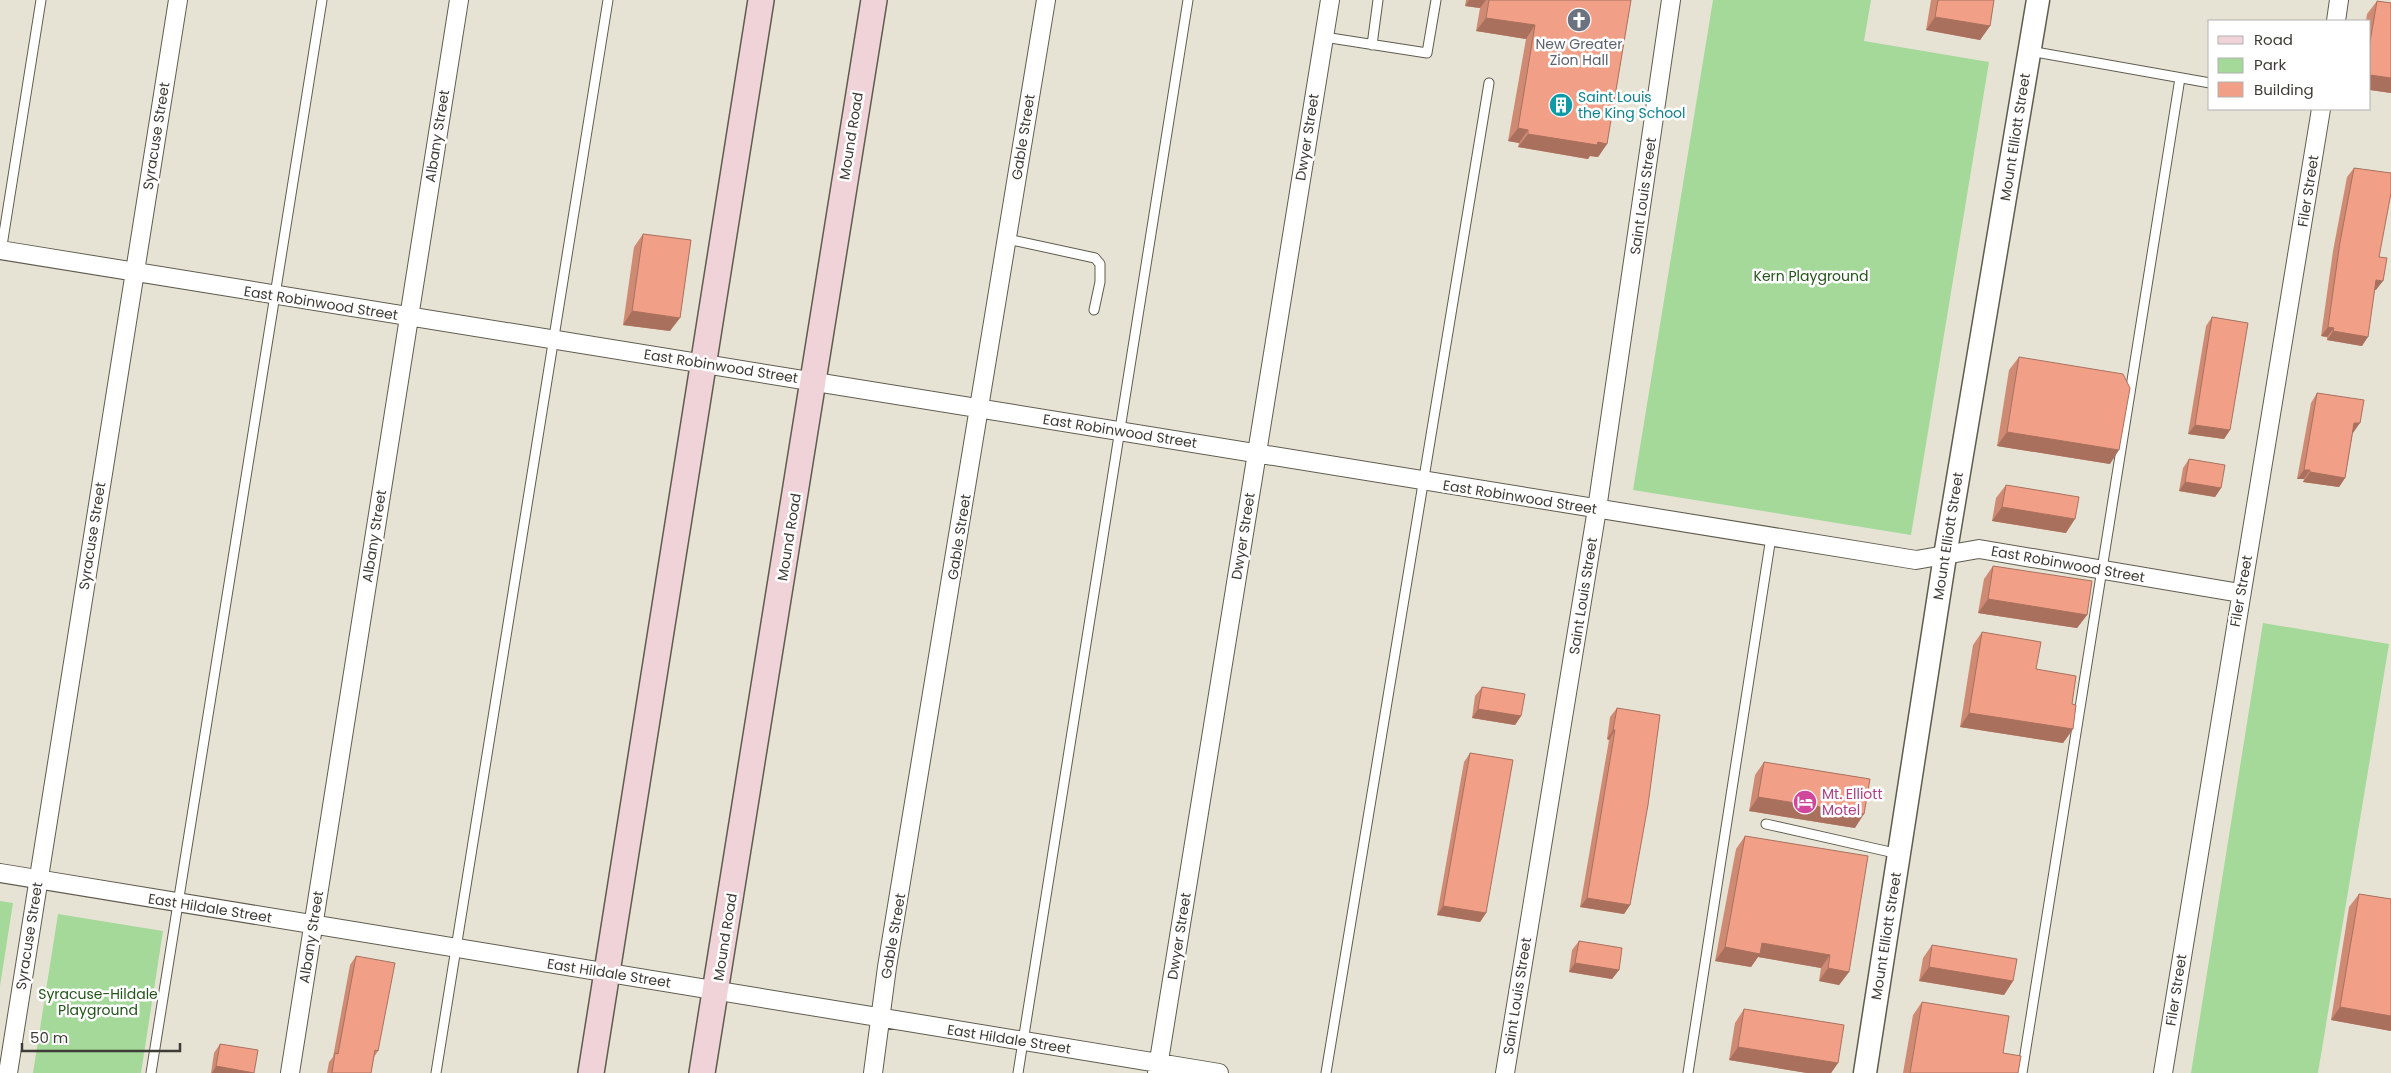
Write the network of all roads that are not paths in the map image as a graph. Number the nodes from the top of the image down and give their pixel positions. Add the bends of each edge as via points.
1 (41, 0) edge
2 (178, 0) edge
3 (322, 0) edge
4 (459, 0) edge
5 (608, 0) edge
6 (761, 0) edge
7 (874, 0) edge
8 (1046, 0) edge
9 (1188, 0) edge
10 (1330, 0) edge
11 (1378, 0) edge
12 (1436, 0) edge
13 (1671, 0) edge
14 (2038, 0) edge
15 (2339, 0) edge
16 (2336, 20) edge
17 (1324, 38) junction
18 (1372, 45) junction
19 (2029, 51) junction
20 (2180, 78) junction
21 (1489, 83) dead end
22 (2208, 83) edge
23 (2322, 110) edge
24 (1007, 240) junction
25 (0, 252) edge
26 (134, 272) junction
27 (276, 296) junction
28 (1094, 310) dead end
29 (409, 318) junction
30 (554, 341) junction
31 (703, 364) junction
32 (814, 380) junction
33 (980, 408) junction
34 (1120, 431) junction
35 (1256, 453) junction
36 (1423, 481) junction
37 (1597, 509) junction
38 (1771, 537) junction
39 (1945, 556) junction
40 (2104, 570) junction
41 (2240, 593) junction
42 (1766, 824) dead end
43 (1899, 854) junction
44 (0, 873) edge
45 (38, 879) junction
46 (177, 902) junction
47 (313, 925) junction
48 (456, 948) junction
49 (606, 973) junction
50 (716, 990) junction
51 (881, 1017) junction
52 (1024, 1041) junction
53 (1158, 1068) edge
54 (8, 1073) edge
55 (151, 1073) edge
56 (290, 1073) edge
57 (436, 1073) edge
58 (591, 1073) edge
59 (702, 1073) edge
60 (873, 1073) edge
61 (1018, 1073) edge
62 (1219, 1073) edge
63 (1326, 1073) edge
64 (1504, 1073) edge
65 (1688, 1073) edge
66 (1865, 1073) edge
67 (2022, 1073) edge
68 (2163, 1073) edge

1 - 25 lane
2 - 26 street, Syracuse Street
3 - 27 lane
4 - 29 street, Albany Street
5 - 30 lane
6 - 31 main road
7 - 32 main road, Mound Road
8 - 24 street, Gable Street
9 - 34 lane
10 - 17 street, Dwyer Street
11 - 18 lane
12 - 18 lane via 1427,53
13 - 37 street, Saint Louis Street
14 - 19 street, Mount Elliott Street
15 - 16 street
17 - 18 lane
17 - 35 street, Dwyer Street
19 - 20 lane
19 - 39 street, Mount Elliott Street
20 - 22 lane
20 - 40 lane
21 - 36 lane
23 - 41 street, Filer Street
24 - 28 lane via 1095,258 1100,264 1100,273
24 - 33 street, Gable Street
25 - 26 street, East Robinwood Street
26 - 27 street, East Robinwood Street
26 - 45 street, Syracuse Street
27 - 29 street, East Robinwood Street
27 - 46 lane
29 - 30 street, East Robinwood Street
29 - 47 street, Albany Street
30 - 31 street, East Robinwood Street
30 - 48 lane
31 - 32 street, East Robinwood Street
31 - 49 main road
32 - 33 street, East Robinwood Street
32 - 50 main road, Mound Road
33 - 34 street, East Robinwood Street
33 - 51 street, Gable Street
34 - 35 street, East Robinwood Street
34 - 52 lane
35 - 36 street, East Robinwood Street
35 - 53 street, Dwyer Street
36 - 37 street, East Robinwood Street
36 - 63 lane
37 - 38 street, East Robinwood Street
37 - 64 street, Saint Louis Street
38 - 39 street, East Robinwood Street via 1916,560
38 - 65 lane
39 - 40 street, East Robinwood Street via 1979,549
39 - 43 street, Mount Elliott Street
40 - 41 street, East Robinwood Street
40 - 67 lane
41 - 68 street, Filer Street
42 - 43 lane
43 - 66 street, Mount Elliott Street
44 - 45 street, East Hildale Street
45 - 46 street, East Hildale Street
45 - 54 street, Syracuse Street
46 - 47 street, East Hildale Street
46 - 55 lane
47 - 48 street, East Hildale Street
47 - 56 street, Albany Street
48 - 49 street, East Hildale Street
48 - 57 lane
49 - 50 street, East Hildale Street
49 - 58 main road
50 - 51 street, East Hildale Street
50 - 59 main road, Mound Road
51 - 52 street, East Hildale Street
51 - 60 street, Gable Street
52 - 53 street, East Hildale Street
52 - 61 lane
53 - 62 street, East Hildale Street

